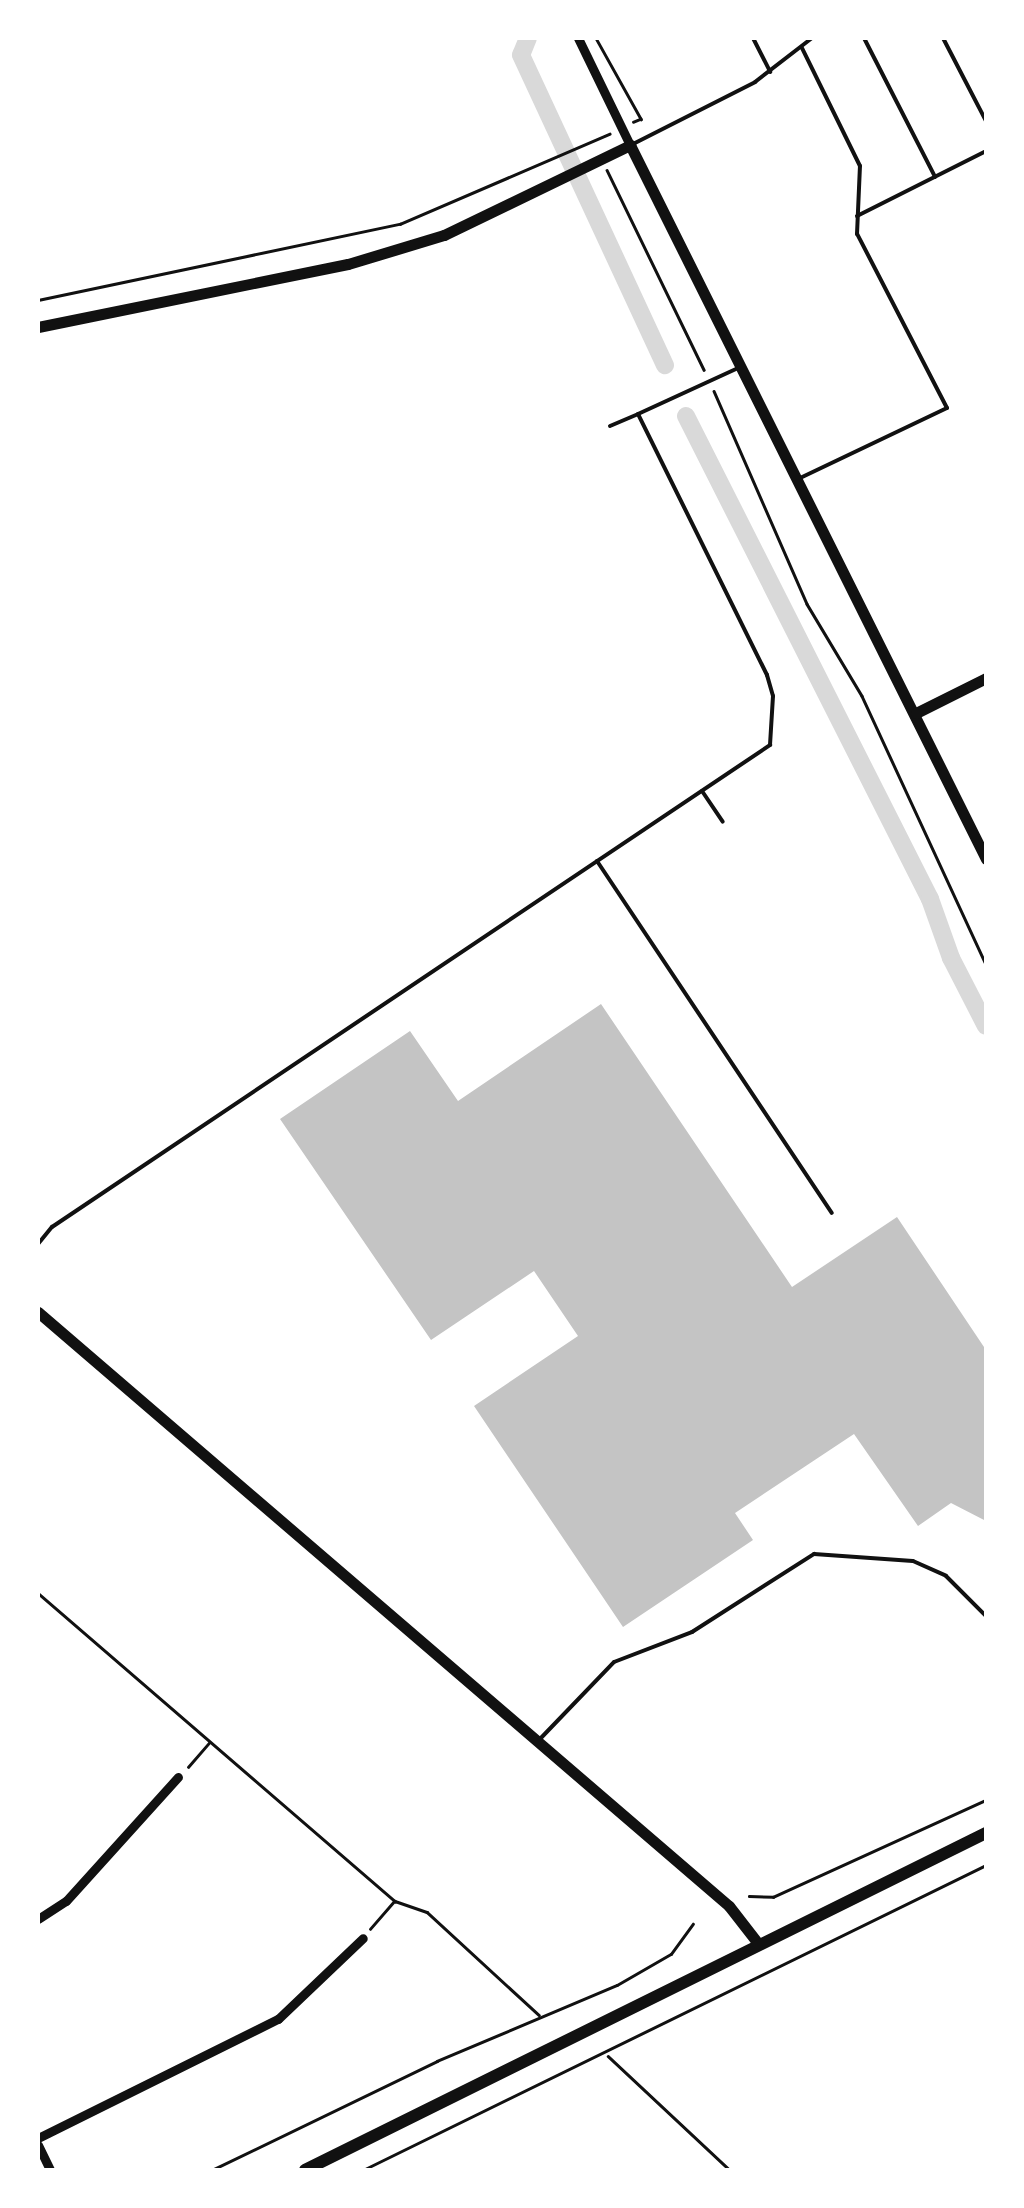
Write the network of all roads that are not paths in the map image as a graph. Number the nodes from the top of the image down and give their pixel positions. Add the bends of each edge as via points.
1 (578, 38) edge
2 (754, 38) edge
3 (812, 38) edge
4 (864, 38) edge
5 (943, 38) edge
6 (802, 48) junction
7 (770, 72) junction
8 (986, 121) edge
9 (630, 145) junction
10 (986, 151) edge
11 (935, 177) junction
12 (856, 216) junction
13 (38, 327) edge
14 (740, 367) junction
15 (638, 414) junction
16 (610, 426) dead end
17 (797, 480) junction
18 (986, 678) edge
19 (916, 713) junction
20 (702, 790) junction
21 (723, 822) dead end
22 (986, 859) edge
23 (597, 861) junction
24 (832, 1213) dead end
25 (38, 1244) edge
26 (38, 1312) edge
27 (986, 1616) edge
28 (539, 1740) junction
29 (178, 1778) road end
30 (986, 1833) edge
31 (38, 1919) edge
32 (363, 1938) road end
33 (757, 1942) junction
34 (38, 2141) edge
35 (50, 2170) edge
36 (305, 2170) edge

1 - 9 street
2 - 7 lane
3 - 6 lane
4 - 11 lane
5 - 8 lane
6 - 7 lane
6 - 12 lane via 860,166
7 - 9 lane
9 - 13 street via 444,234 348,264
9 - 14 street
10 - 11 lane
11 - 12 lane
12 - 17 lane via 858,234 947,408
14 - 15 lane
14 - 17 street
15 - 16 lane
15 - 20 lane via 773,696 770,745
17 - 19 street
18 - 19 street
19 - 22 street
20 - 21 lane
20 - 23 lane
23 - 24 lane
23 - 25 lane via 66,1218
26 - 28 street
27 - 28 lane via 946,1576 913,1561 814,1554 692,1632 614,1662
28 - 33 street via 729,1906
29 - 31 street via 66,1901
30 - 33 main road
32 - 34 street via 278,2019
33 - 36 main road
34 - 35 street

